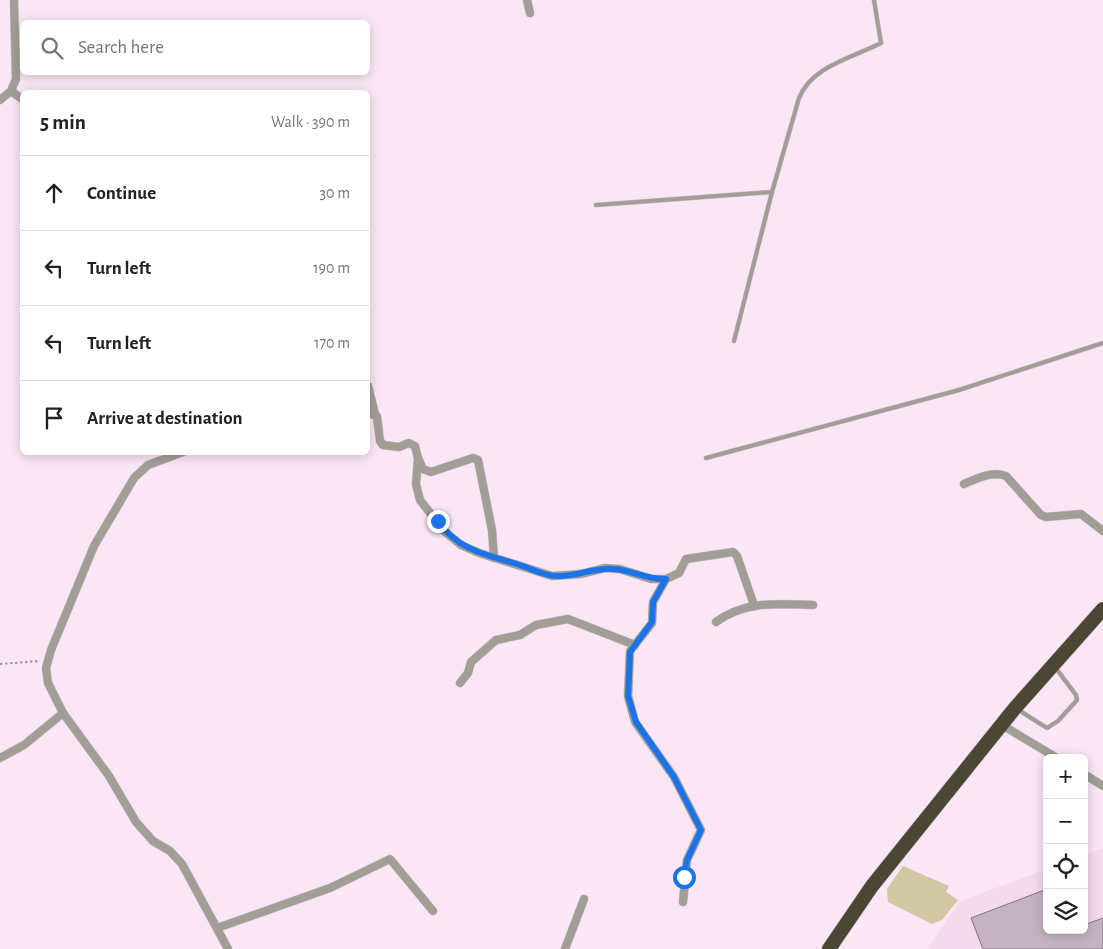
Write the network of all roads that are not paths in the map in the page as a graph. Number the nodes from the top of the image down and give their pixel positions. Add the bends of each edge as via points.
1 (14, 0) edge
2 (527, 0) edge
3 (874, 0) edge
4 (530, 13) dead end
5 (11, 91) junction
6 (20, 98) edge
7 (0, 100) edge
8 (772, 192) junction
9 (596, 205) dead end
10 (734, 341) dead end
11 (1103, 343) edge
12 (371, 414) edge
13 (174, 455) edge
14 (418, 458) junction
15 (706, 458) dead end
16 (964, 484) dead end
17 (1103, 531) edge
18 (494, 558) junction
19 (666, 579) junction
20 (754, 605) junction
21 (813, 606) dead end
22 (1103, 609) edge
23 (716, 622) dead end
24 (635, 645) junction
25 (1052, 664) junction
26 (460, 683) dead end
27 (1015, 708) junction
28 (63, 713) junction
29 (1002, 725) junction
30 (1050, 754) edge
31 (0, 758) edge
32 (1088, 777) edge
33 (1103, 786) edge
34 (584, 899) dead end
35 (683, 902) dead end
36 (433, 911) dead end
37 (217, 928) junction
38 (228, 949) edge
39 (565, 949) edge
40 (829, 949) edge

1 - 5 street via 17,73
2 - 4 street
3 - 8 lane via 881,42 820,71 804,86
5 - 6 street
5 - 7 street
8 - 9 lane
8 - 10 lane
11 - 15 lane via 959,390
12 - 14 street via 378,419 381,444 394,447 412,444
13 - 28 street via 148,464 134,478 94,546 74,589 48,661 48,683
14 - 18 street via 416,488 426,509 455,541
14 - 18 street via 423,469 431,472 473,458 478,460 491,522
16 - 17 street via 993,473 1001,474 1041,515 1081,514
18 - 19 street via 552,576 605,568
19 - 20 street via 679,573 686,559 733,552
19 - 24 street via 653,602 652,622
20 - 21 street
20 - 23 street via 732,611
22 - 25 highway
24 - 26 street via 568,620 557,620 520,635 496,640 471,662
24 - 35 street via 628,659 631,710 674,777 701,830 687,860
25 - 27 highway
25 - 27 lane via 1076,695 1075,704 1048,728
27 - 29 highway
28 - 31 street via 24,745
28 - 37 street via 109,776 144,833 182,864
29 - 30 street
29 - 40 highway via 872,886
32 - 33 street
34 - 39 street
36 - 37 street via 390,859 330,888
37 - 38 street

